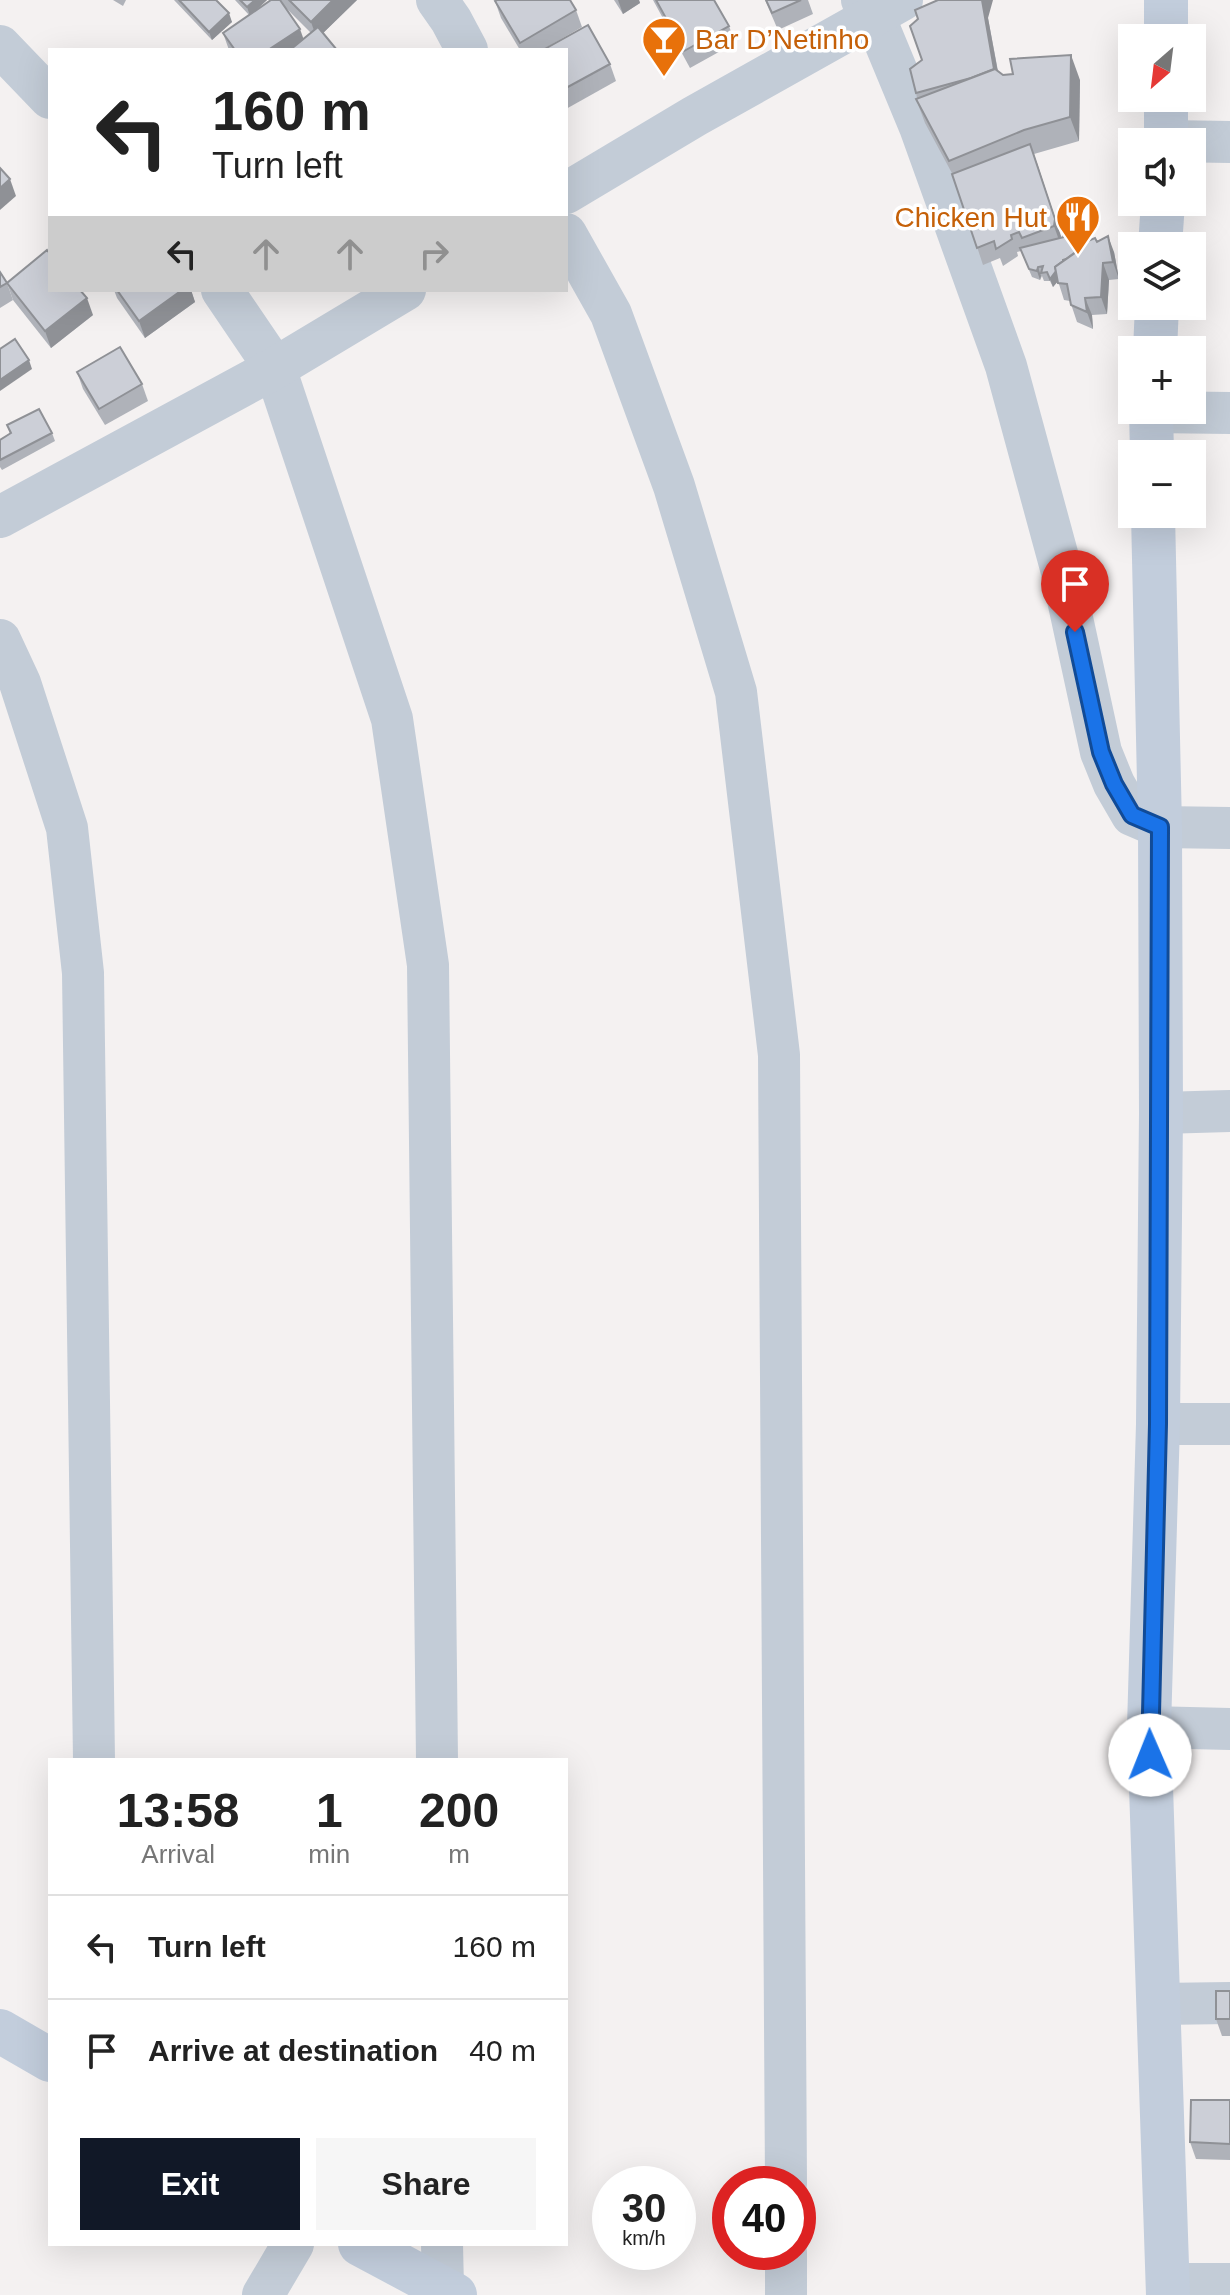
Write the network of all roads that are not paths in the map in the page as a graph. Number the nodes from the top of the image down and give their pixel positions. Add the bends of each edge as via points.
1 (437, 0) edge
2 (1166, 0) edge
3 (879, 5) edge
4 (1166, 24) edge
5 (0, 46) edge
6 (466, 48) edge
7 (48, 96) edge
8 (1206, 142) edge
9 (1230, 142) edge
10 (568, 192) edge
11 (568, 238) edge
12 (223, 292) edge
13 (402, 292) edge
14 (275, 368) junction
15 (1230, 413) edge
16 (1152, 425) edge
17 (0, 517) edge
18 (1153, 528) edge
19 (0, 640) edge
20 (1160, 827) junction
21 (1230, 828) edge
22 (1230, 1111) edge
23 (1161, 1113) junction
24 (1158, 1424) junction
25 (1230, 1424) edge
26 (1149, 1727) junction
27 (1230, 1729) edge
28 (94, 1758) edge
29 (437, 1758) edge
30 (1230, 2003) edge
31 (1158, 2004) junction
32 (0, 2031) edge
33 (48, 2059) edge
34 (786, 2166) edge
35 (292, 2246) edge
36 (364, 2246) edge
37 (442, 2246) edge
38 (786, 2270) edge
39 (1230, 2284) edge
40 (1168, 2290) edge
41 (449, 2292) edge
42 (263, 2295) edge
43 (786, 2295) edge

1 - 6 street
2 - 4 street
3 - 10 street
3 - 20 street via 1006,366 1062,572 1101,752 1132,815
5 - 7 street
8 - 9 street
11 - 34 street via 611,314 674,486 736,692 779,1055
12 - 14 street
13 - 14 street
14 - 17 street
14 - 29 street via 392,719 428,965
15 - 16 street
18 - 20 street
19 - 28 street via 20,683 67,828 83,973
20 - 21 street
20 - 23 street
22 - 23 street
23 - 24 street
24 - 25 street
24 - 26 street
26 - 27 street
26 - 31 street
30 - 31 street
31 - 40 street
32 - 33 street
35 - 42 street
36 - 41 street
37 - 41 street
38 - 43 street
39 - 40 street

